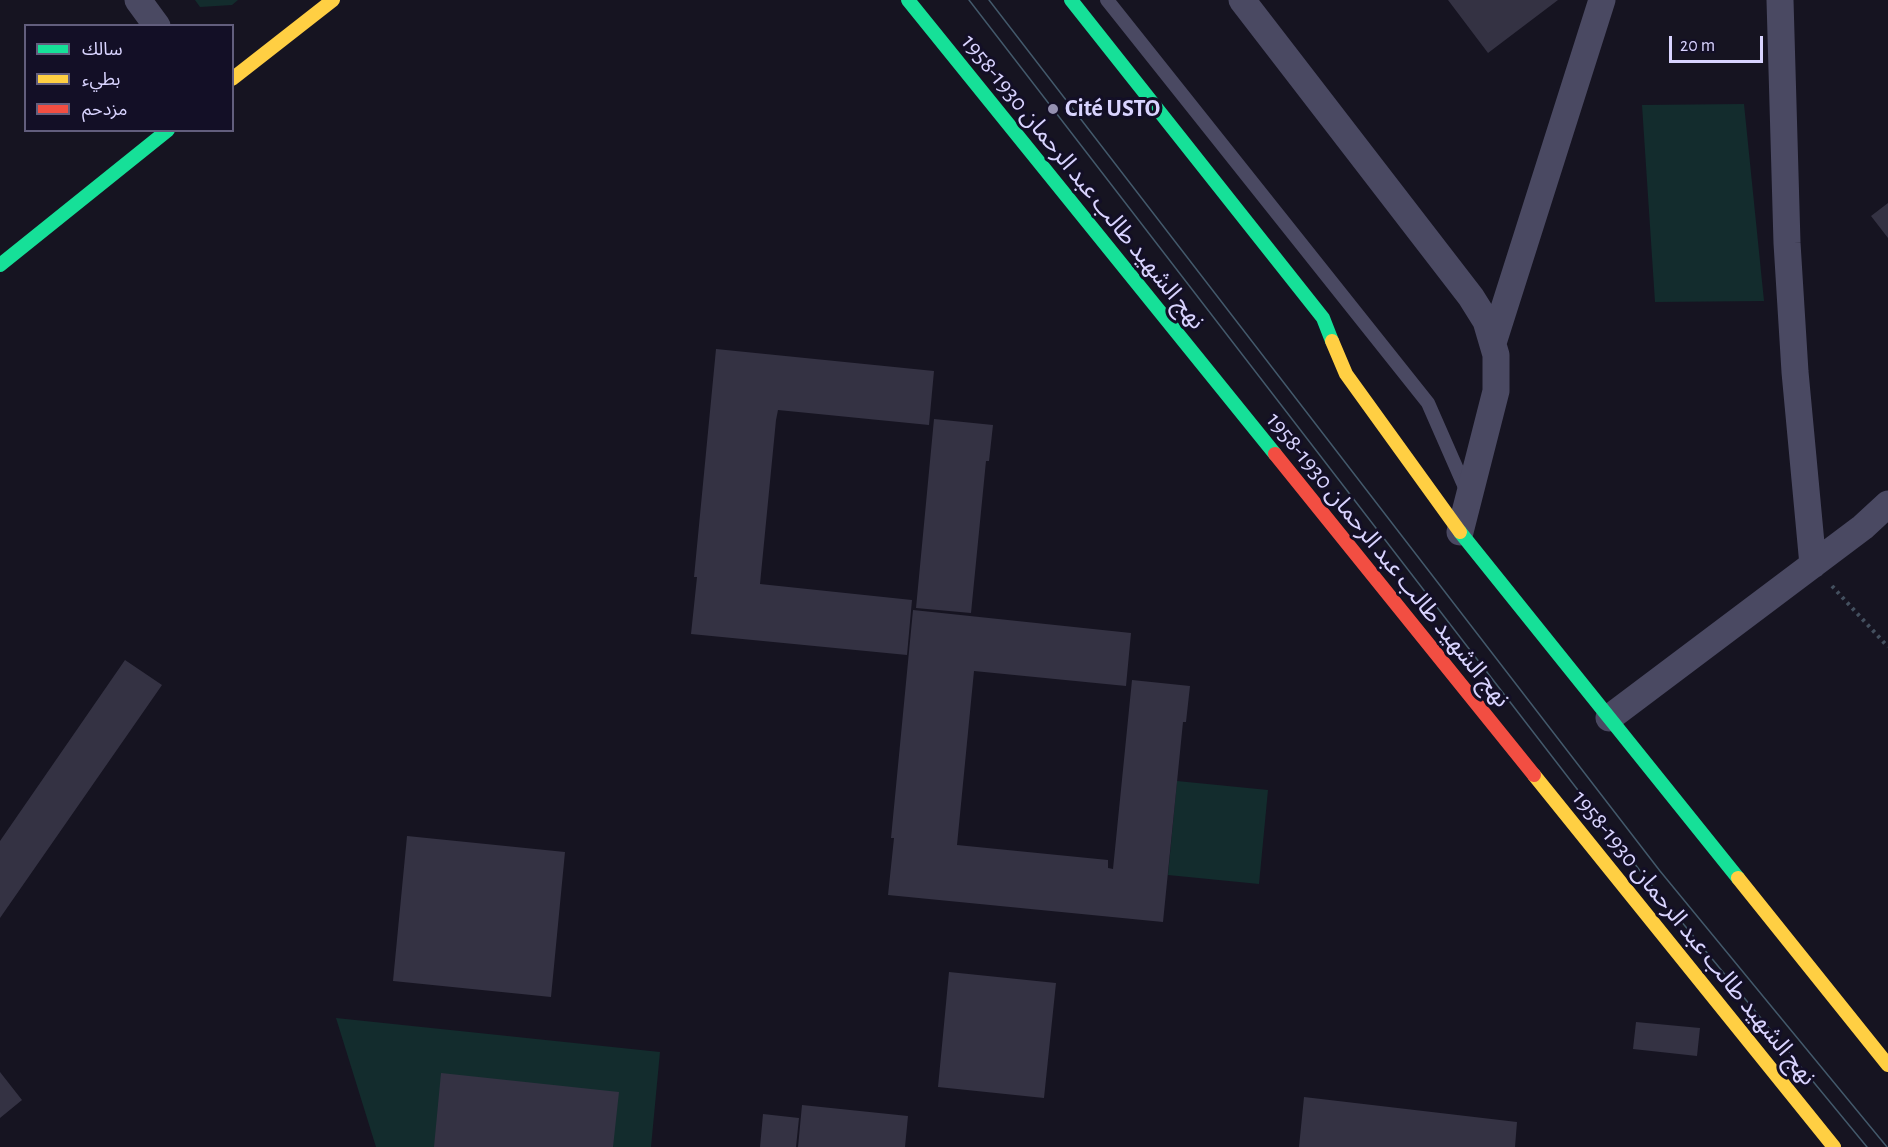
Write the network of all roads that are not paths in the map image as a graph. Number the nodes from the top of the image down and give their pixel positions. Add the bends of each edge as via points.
1 (138, 0) edge
2 (333, 0) edge
3 (908, 0) edge
4 (1071, 0) edge
5 (1107, 0) edge
6 (1242, 0) edge
7 (1602, 0) edge
8 (1780, 0) edge
9 (156, 24) edge
10 (234, 77) edge
11 (166, 132) edge
12 (0, 265) edge
13 (1493, 343) junction
14 (1469, 497) junction
15 (1888, 504) edge
16 (1460, 532) junction
17 (1813, 565) junction
18 (1610, 718) junction
19 (1888, 1065) edge
20 (1834, 1147) edge

1 - 9 street
2 - 10 main road
3 - 20 main road, نهج الشهيد طالب عبد الرحمان 1930-1958
4 - 16 main road via 1323,318 1346,374
5 - 14 lane via 1428,403
6 - 13 street via 1471,297 1486,321
7 - 13 street
8 - 17 street via 1787,243
11 - 12 main road
13 - 14 street via 1496,391
14 - 16 street
15 - 17 street
16 - 18 main road
17 - 18 street
18 - 19 main road

